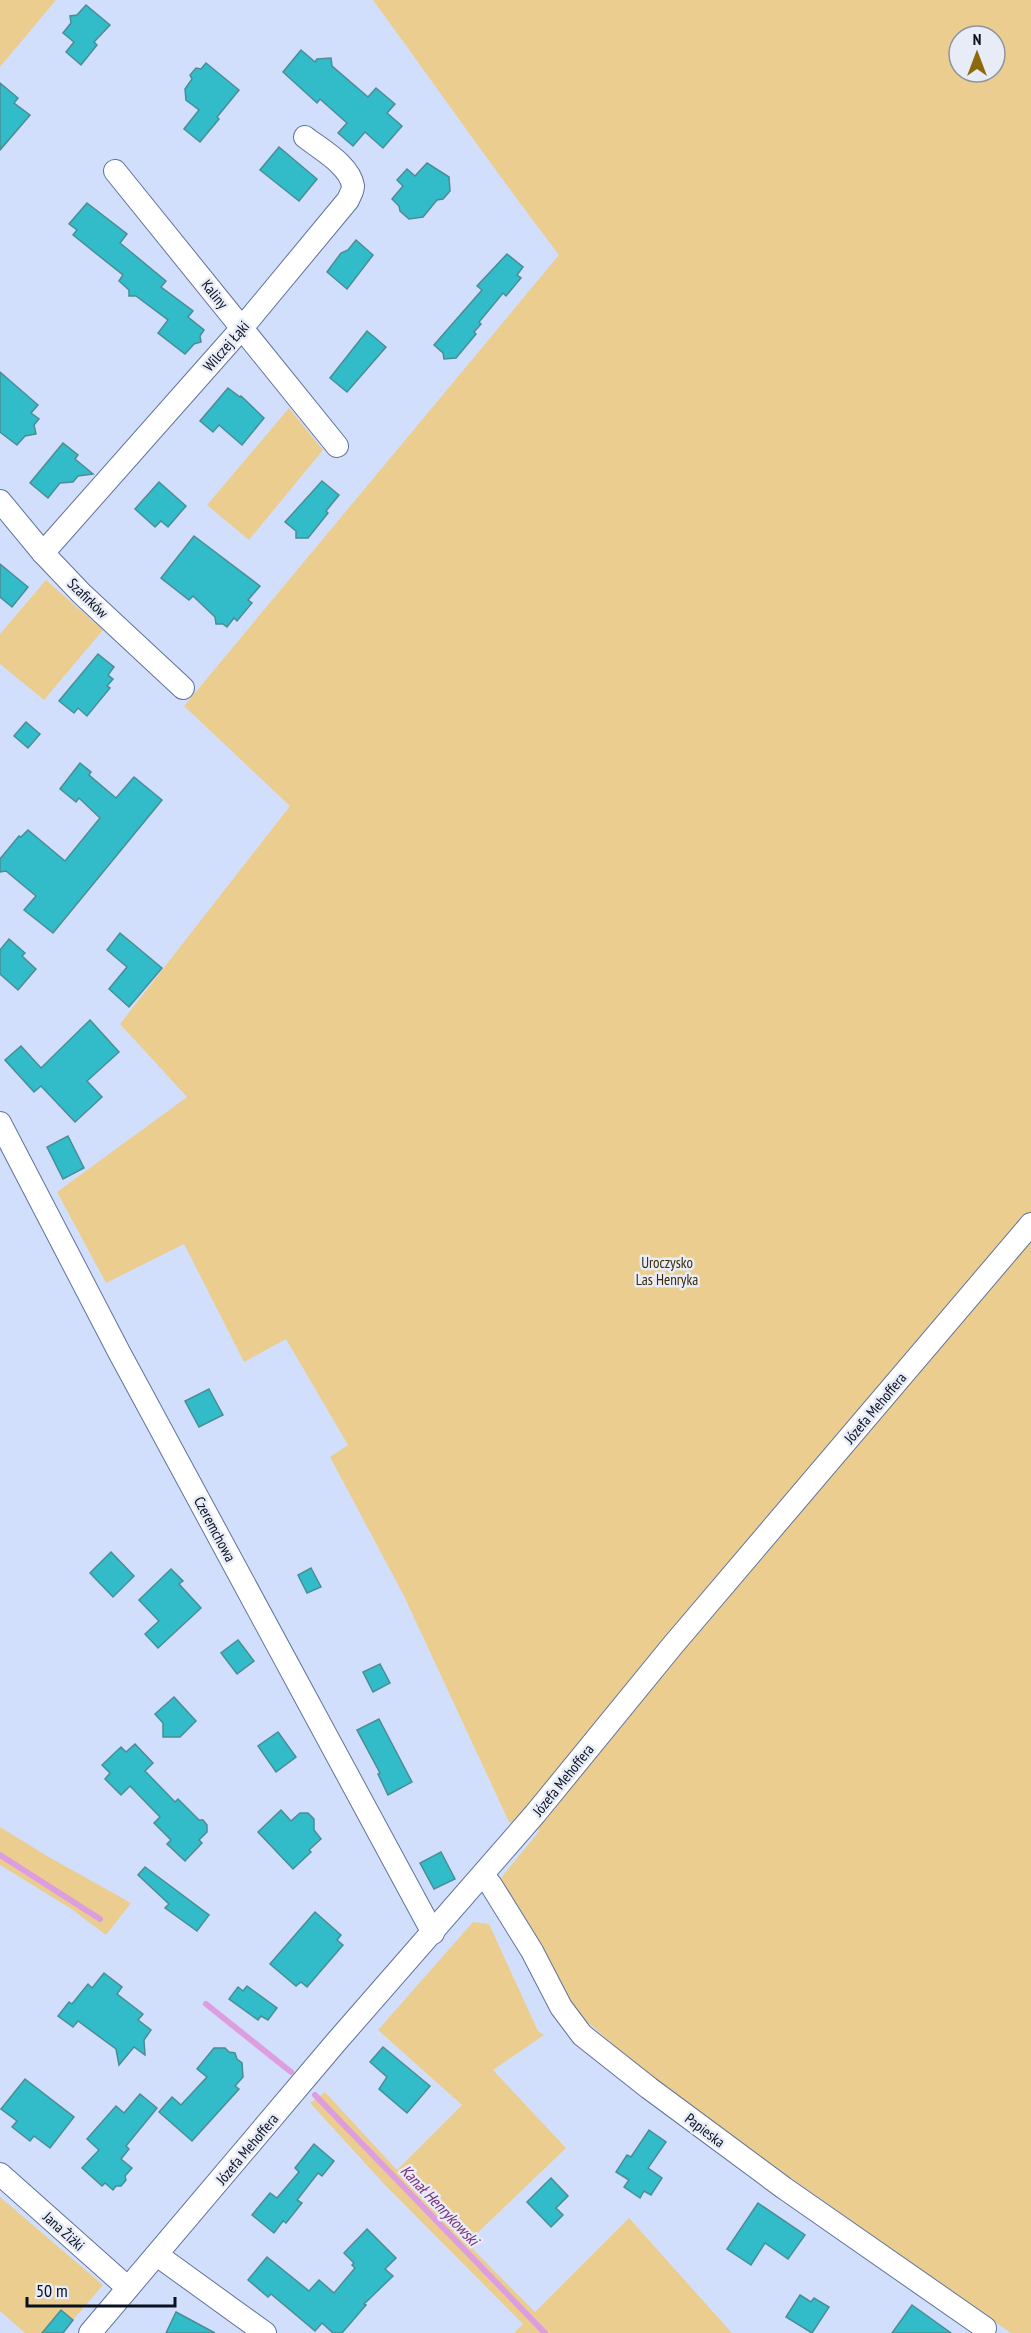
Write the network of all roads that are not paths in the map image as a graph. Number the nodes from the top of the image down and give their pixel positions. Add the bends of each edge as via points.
1 (305, 137) dead end
2 (115, 171) dead end
3 (242, 328) junction
4 (337, 446) dead end
5 (0, 501) edge
6 (43, 553) junction
7 (183, 688) dead end
8 (0, 1123) edge
9 (1031, 1224) edge
10 (483, 1876) junction
11 (433, 1933) junction
12 (0, 2174) edge
13 (157, 2255) junction
14 (128, 2288) junction
15 (985, 2328) dead end
16 (90, 2333) edge
17 (265, 2333) edge

1 - 3 street, Wilczej Łąki via 342,166 353,189
2 - 3 street, Kaliny
3 - 4 street, Kaliny
3 - 6 street, Wilczej Łąki
5 - 6 street, Szafirków
6 - 7 street, Szafirków
8 - 11 street, Czeremchowa via 119,1352
9 - 10 street, Józefa Mehoffera via 673,1645
10 - 11 street, Józefa Mehoffera
10 - 15 street, Papieska via 532,1951 561,2007 582,2035 784,2188
11 - 13 street, Józefa Mehoffera
12 - 14 street, Jana Żiżki
13 - 14 street, Józefa Mehoffera
13 - 17 street
14 - 16 street, Józefa Mehoffera

